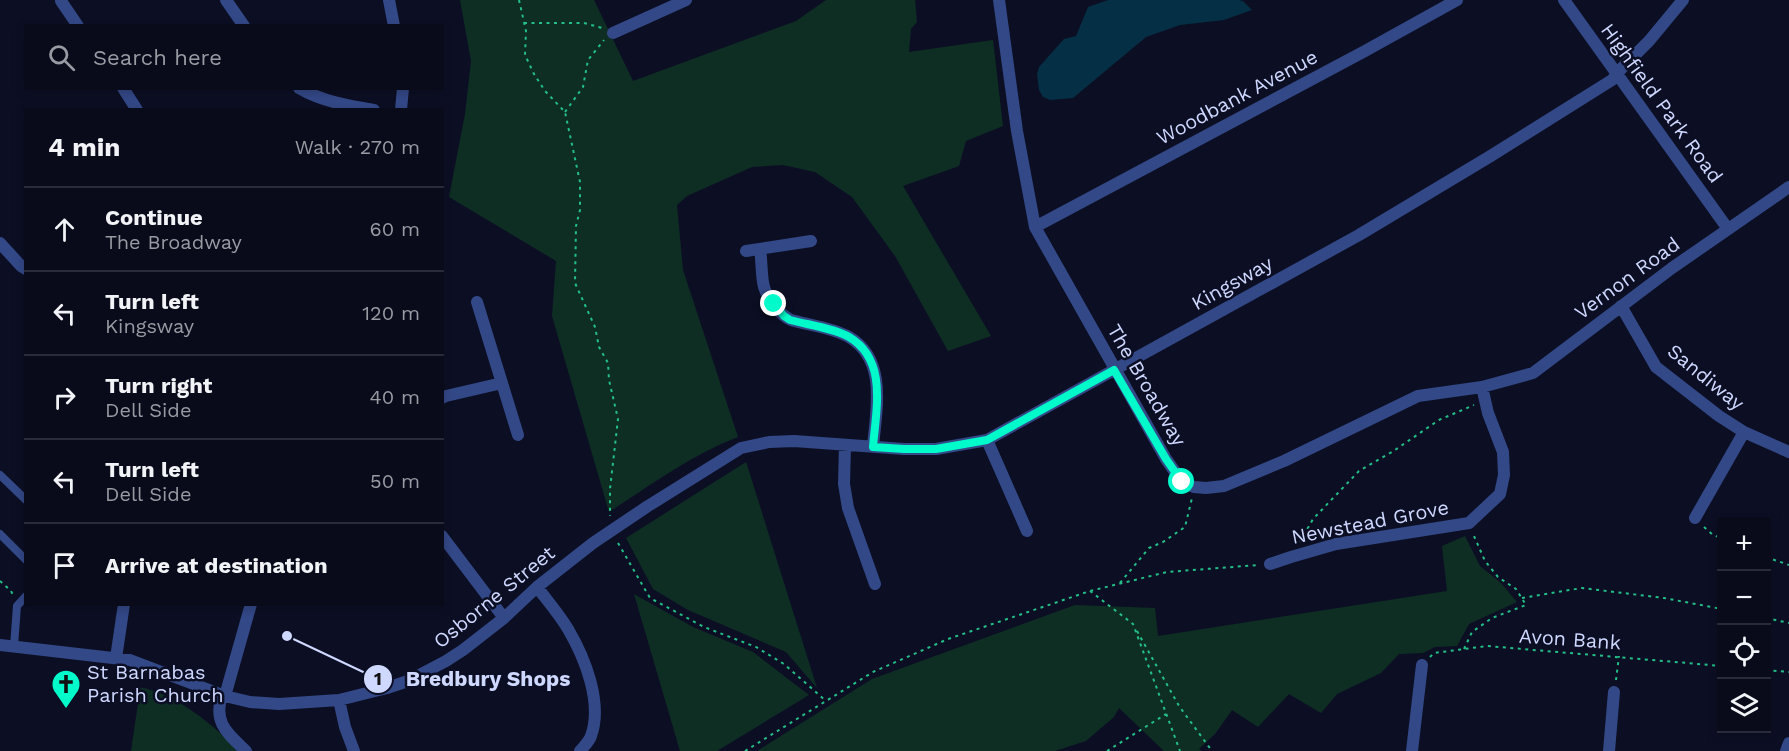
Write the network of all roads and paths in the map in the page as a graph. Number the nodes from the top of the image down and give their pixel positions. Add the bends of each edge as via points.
1 (226, 0) edge
2 (389, 0) edge
3 (519, 0) edge
4 (686, 0) edge
5 (999, 0) edge
6 (1457, 0) edge
7 (1564, 0) edge
8 (1683, 0) edge
9 (61, 1) edge
10 (524, 23) junction
11 (77, 24) edge
12 (243, 24) edge
13 (394, 24) edge
14 (611, 35) junction
15 (1617, 74) junction
16 (124, 90) edge
17 (302, 90) edge
18 (403, 90) edge
19 (136, 108) edge
20 (362, 108) edge
21 (400, 108) edge
22 (565, 112) junction
23 (1789, 187) edge
24 (1035, 227) junction
25 (1728, 229) junction
26 (811, 241) dead end
27 (0, 243) edge
28 (760, 249) junction
29 (746, 251) dead end
30 (24, 268) edge
31 (477, 302) dead end
32 (1621, 306) junction
33 (1114, 370) junction
34 (502, 383) junction
35 (1482, 387) junction
36 (444, 397) edge
37 (1485, 401) junction
38 (1744, 432) junction
39 (518, 435) dead end
40 (987, 440) junction
41 (845, 445) junction
42 (873, 447) junction
43 (741, 448) joint
44 (1789, 452) edge
45 (0, 475) edge
46 (1194, 487) junction
47 (24, 498) edge
48 (1695, 518) joint
49 (1469, 523) junction
50 (610, 531) junction
51 (1027, 531) dead end
52 (0, 534) edge
53 (1717, 536) edge
54 (444, 539) edge
55 (1291, 557) junction
56 (24, 558) edge
57 (1771, 558) edge
58 (1270, 564) joint
59 (1789, 565) edge
60 (0, 581) edge
61 (875, 584) dead end
62 (1119, 584) junction
63 (537, 587) junction
64 (1090, 591) junction
65 (24, 598) edge
66 (1522, 598) junction
67 (17, 606) junction
68 (124, 606) edge
69 (249, 606) edge
70 (1717, 608) edge
71 (504, 618) junction
72 (1771, 619) edge
73 (1789, 623) edge
74 (1133, 624) junction
75 (0, 645) edge
76 (14, 646) junction
77 (1464, 649) junction
78 (1619, 656) junction
79 (116, 658) junction
80 (1422, 665) joint
81 (1717, 666) edge
82 (1771, 670) edge
83 (1789, 672) edge
84 (1614, 692) joint
85 (224, 695) junction
86 (339, 700) junction
87 (826, 701) junction
88 (1166, 714) junction
89 (1789, 743) edge
90 (246, 751) edge
91 (354, 751) edge
92 (580, 751) edge
93 (745, 751) edge
94 (1107, 751) edge
95 (1180, 751) edge
96 (1212, 751) edge
97 (1412, 751) edge
98 (1609, 751) edge
99 (1786, 751) edge

1 - 12 street
2 - 13 street
3 - 10 path
4 - 14 street
5 - 24 street, The Broadway
6 - 24 street, Woodbank Avenue
7 - 15 street, Highfield Park Road
8 - 15 street, Kingsway
9 - 11 street
10 - 14 path via 584,23 603,28
10 - 22 path via 525,55 545,91
14 - 22 path via 588,60 583,87
15 - 25 street, Highfield Park Road
15 - 33 street, Kingsway via 1612,81 1359,235
16 - 19 street
17 - 20 street
18 - 21 street
22 - 50 path via 580,182 575,283 608,363 618,419
23 - 25 street, Vernon Road
24 - 33 street, The Broadway
25 - 32 street, Vernon Road
26 - 28 street
27 - 30 street
28 - 29 street
28 - 42 street via 764,287 784,316 847,336 869,355 878,384
31 - 34 street
32 - 35 street, Vernon Road via 1533,373
32 - 38 street, Sandiway via 1656,367
33 - 40 street, Kingsway
33 - 46 street, The Broadway via 1166,459 1182,482
34 - 36 street
34 - 39 street
35 - 37 street, Newstead Grove
35 - 46 street via 1418,396 1224,486
37 - 49 street, Newstead Grove via 1503,452 1504,475 1500,494
37 - 55 path via 1439,420 1359,471 1313,519
38 - 44 street, Sandiway
38 - 48 street
40 - 42 street, Kingsway via 936,449
40 - 51 street
41 - 42 street, Kingsway
41 - 43 street, Kingsway via 794,441
41 - 61 street via 848,508
43 - 50 street, Osborne Street
45 - 47 lane
46 - 62 path via 1185,527 1149,549
48 - 53 path
49 - 55 street, Newstead Grove via 1336,544
49 - 66 path via 1485,561
50 - 63 street, Osborne Street
50 - 87 path via 650,598 704,627 756,647 784,664
52 - 56 lane
54 - 71 street
55 - 58 street, Newstead Grove
57 - 59 path
58 - 62 path via 1167,572
60 - 67 path via 11,591
62 - 64 path
63 - 71 street, Osborne Street
63 - 92 street via 568,628 595,700 591,738
64 - 74 path
64 - 87 path via 948,639 873,672
65 - 67 lane
66 - 70 path via 1582,588
66 - 77 path via 1526,605 1492,618 1472,632
67 - 76 lane
68 - 79 street
69 - 85 street
71 - 86 street, Osborne Street via 464,650 428,671 387,688
72 - 73 path
74 - 88 path
74 - 96 path via 1179,705
75 - 76 street, Osborne Street
76 - 79 street, Osborne Street
77 - 78 path, Avon Bank via 1487,646
77 - 80 path, Avon Bank via 1434,653
78 - 81 path, Avon Bank
78 - 84 path
79 - 85 street, Osborne Street via 144,664
80 - 97 street
82 - 83 path
84 - 98 street
85 - 86 street, Osborne Street via 279,704
85 - 90 street via 219,713 223,728
86 - 91 street
87 - 93 path
88 - 94 path
88 - 95 path
89 - 99 street

